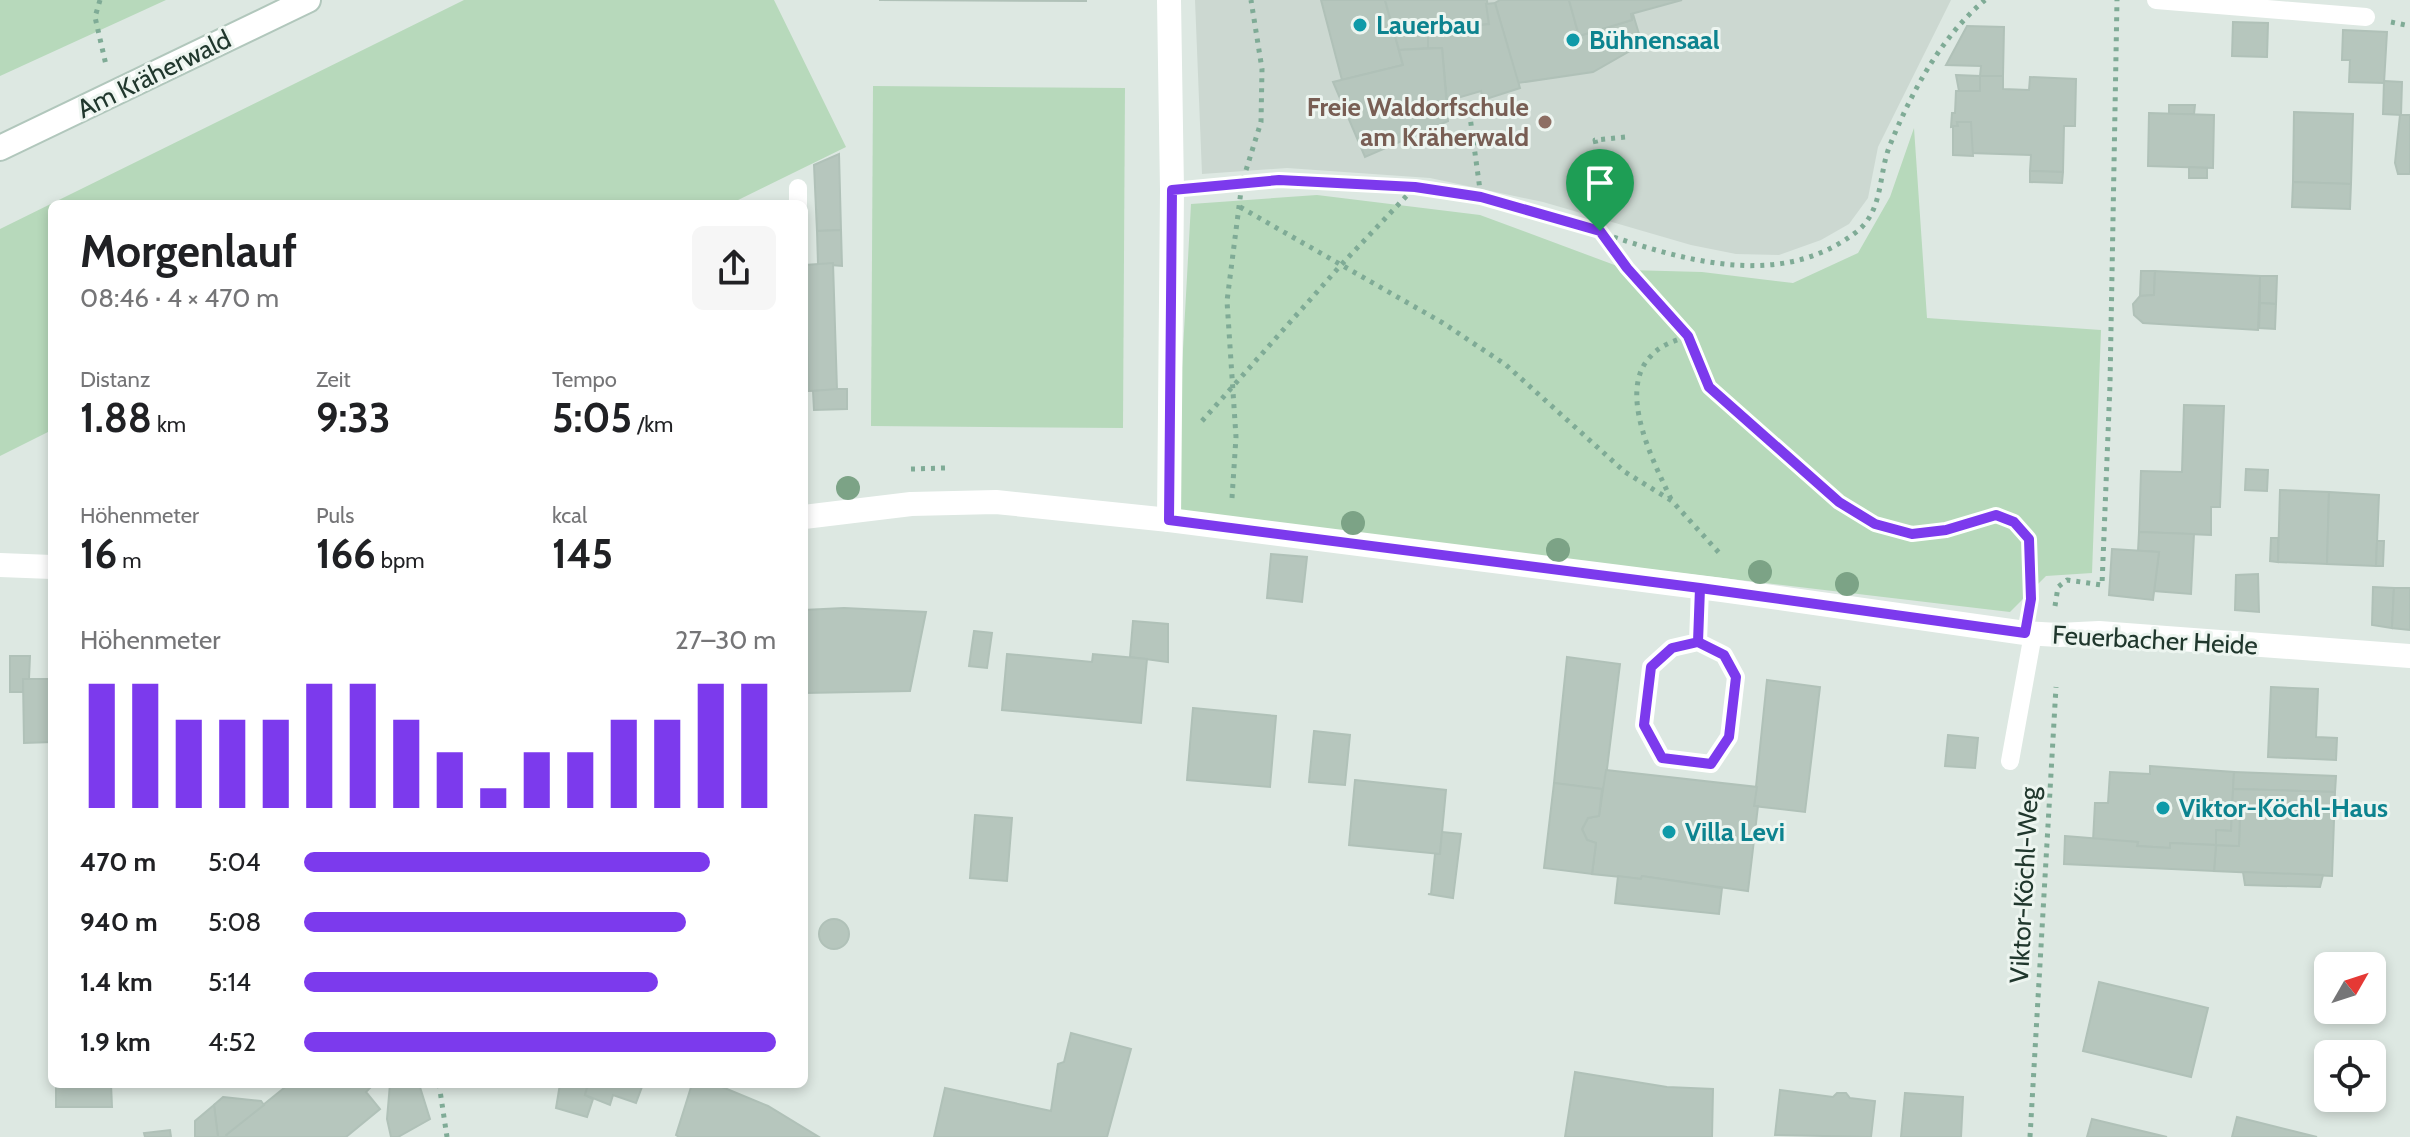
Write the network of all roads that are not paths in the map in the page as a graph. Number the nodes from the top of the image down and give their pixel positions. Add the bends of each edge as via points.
1 (308, 0) edge
2 (1169, 0) edge
3 (2156, 0) edge
4 (2366, 17) dead end
5 (0, 148) edge
6 (808, 513) edge
7 (1169, 520) junction
8 (0, 565) edge
9 (48, 567) edge
10 (1711, 589) junction
11 (2029, 634) junction
12 (1698, 642) junction
13 (2410, 656) edge
14 (2010, 761) dead end

1 - 5 street, Am Kräherwald
2 - 7 street
3 - 4 lane
6 - 7 street, Feuerbacher Heide via 996,502
7 - 10 street, Feuerbacher Heide
8 - 9 street
10 - 11 street, Feuerbacher Heide
10 - 12 lane
11 - 13 street, Feuerbacher Heide via 2099,633
11 - 14 lane
12 - 12 lane via 1672,648 1651,667 1644,725 1662,758 1711,764 1729,737 1736,677 1724,655

